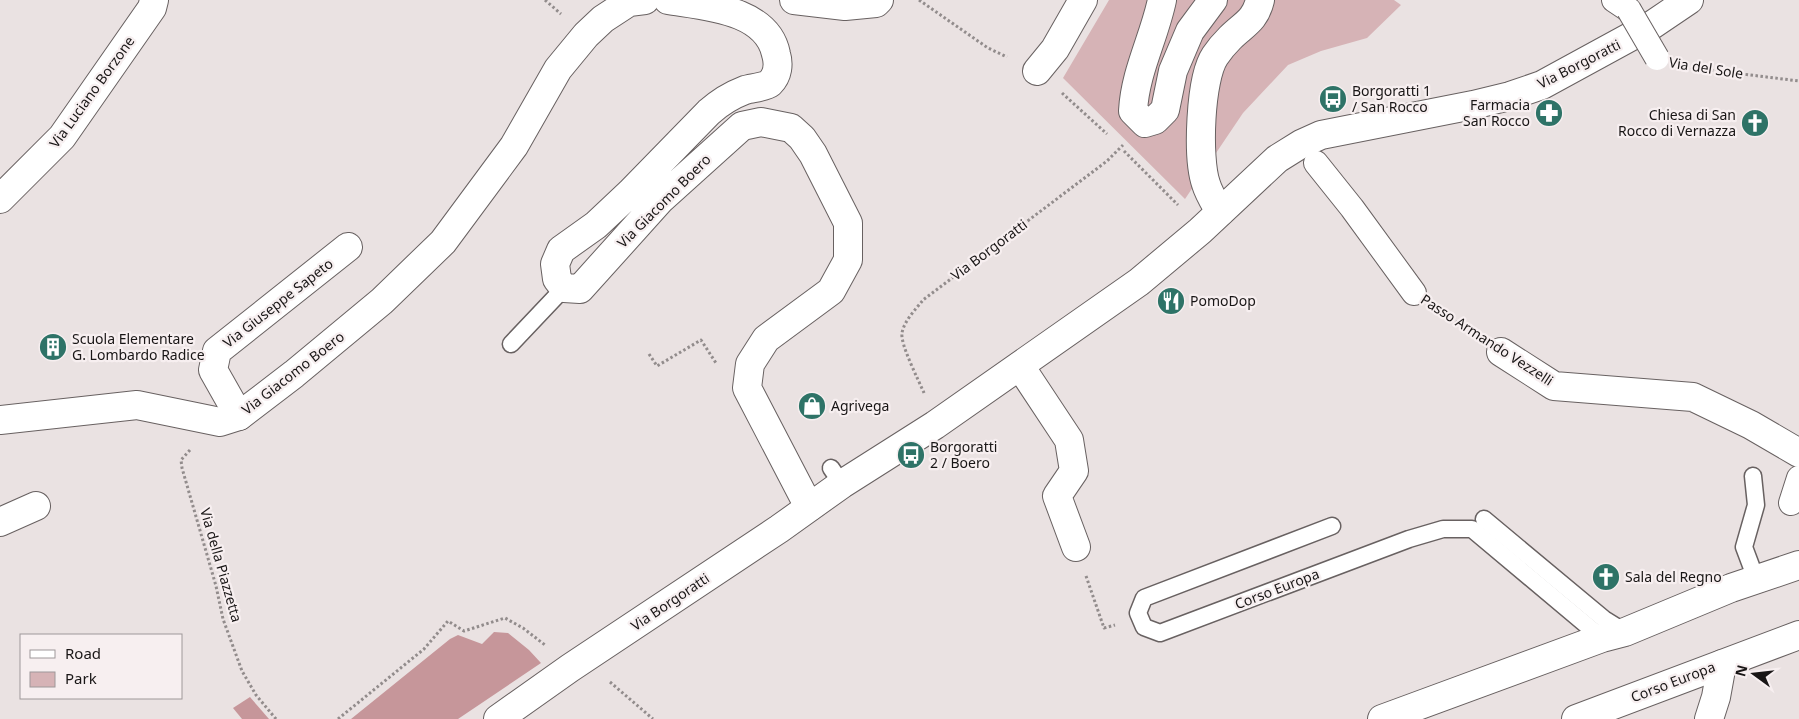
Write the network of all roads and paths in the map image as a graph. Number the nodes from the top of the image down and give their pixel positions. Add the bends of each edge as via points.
1 (154, 0) edge
2 (645, 0) edge
3 (668, 0) edge
4 (794, 0) edge
5 (878, 0) edge
6 (919, 0) edge
7 (1083, 0) edge
8 (1162, 0) edge
9 (1213, 0) edge
10 (1260, 0) edge
11 (1689, 0) edge
12 (1622, 5) edge
13 (1657, 58) joint
14 (1036, 71) junction
15 (1799, 81) edge
16 (1145, 123) junction
17 (1108, 135) dead end
18 (1115, 141) dead end
19 (1121, 147) junction
20 (1316, 163) dead end
21 (0, 199) edge
22 (1180, 208) dead end
23 (1220, 212) junction
24 (348, 247) dead end
25 (564, 288) junction
26 (1414, 293) joint
27 (511, 344) dead end
28 (1501, 352) joint
29 (649, 354) dead end
30 (1020, 366) junction
31 (746, 388) junction
32 (926, 398) dead end
33 (230, 419) junction
34 (0, 420) edge
35 (1799, 453) edge
36 (1752, 476) dead end
37 (1799, 478) edge
38 (1791, 503) dead end
39 (36, 506) dead end
40 (809, 508) junction
41 (1484, 519) dead end
42 (0, 522) edge
43 (1332, 526) dead end
44 (1076, 547) joint
45 (1798, 564) edge
46 (1756, 578) junction
47 (1140, 619) junction
48 (1613, 635) junction
49 (1799, 635) edge
50 (548, 648) dead end
51 (1722, 664) junction
52 (610, 681) dead end
53 (276, 719) edge
54 (338, 719) edge
55 (498, 719) edge
56 (653, 719) edge
57 (1382, 719) edge
58 (1576, 719) edge
59 (1709, 719) edge

1 - 21 street, Via Luciano Borzone via 152,8 62,137
2 - 33 street, Via Giacomo Boero via 628,2 586,35 558,69 514,146 443,242 382,301 294,374
3 - 25 street via 742,16 766,33 776,50 779,65 769,84 742,91 718,104 617,206 561,250 555,264 557,280
4 - 5 street via 845,6 876,3
6 - 14 path via 988,48
7 - 14 street via 1055,49
8 - 16 street via 1134,95 1133,111
9 - 16 street via 1190,31 1173,71 1165,110 1155,120
10 - 23 street via 1250,23 1229,38 1214,58 1205,85 1202,166 1206,185
11 - 23 street, Via Borgoratti via 1652,25 1542,85 1473,105 1308,141 1277,159
12 - 13 street, Via del Sole, bridge
13 - 15 path, Via del Sole via 1674,65
14 - 17 path
16 - 19 path, Via Borgoratti
18 - 19 path
19 - 22 path
19 - 32 path, Via Borgoratti via 1107,161 923,300 902,334
20 - 26 street, Passo Armando Vezzelli
23 - 30 street, Via Borgoratti via 1139,282
24 - 33 street, Via Giuseppe Sapeto via 218,351 214,370
25 - 27 lane
25 - 31 street, Via Giacomo Boero via 580,289 662,199 742,126 761,122 791,128 813,154 848,223 848,260 831,291 766,339 750,364
26 - 28 path, Passo Armando Vezzelli
28 - 35 street, Passo Armando Vezzelli via 1554,386 1692,397 1751,425
29 - 31 path via 657,366 701,340 722,373
30 - 40 street, Via Borgoratti via 935,425 836,476
30 - 44 street via 1069,440 1074,471 1057,496
31 - 40 street
33 - 34 street via 137,405
33 - 53 path, Via della Piazzetta via 185,454 182,468 223,620 242,671
36 - 46 lane via 1756,505 1744,548
37 - 38 street
39 - 42 street
40 - 55 street, Via Borgoratti
41 - 48 lane via 1604,619
43 - 47 lane via 1144,598 1138,613
44 - 47 path via 1104,628
45 - 46 street
46 - 48 street
47 - 48 lane, Corso Europa via 1144,627 1160,633 1443,528 1472,529
48 - 57 street
49 - 51 street, Corso Europa
50 - 54 path via 506,618 464,631 448,621 424,650
51 - 58 street, Corso Europa
51 - 59 street
52 - 56 path

